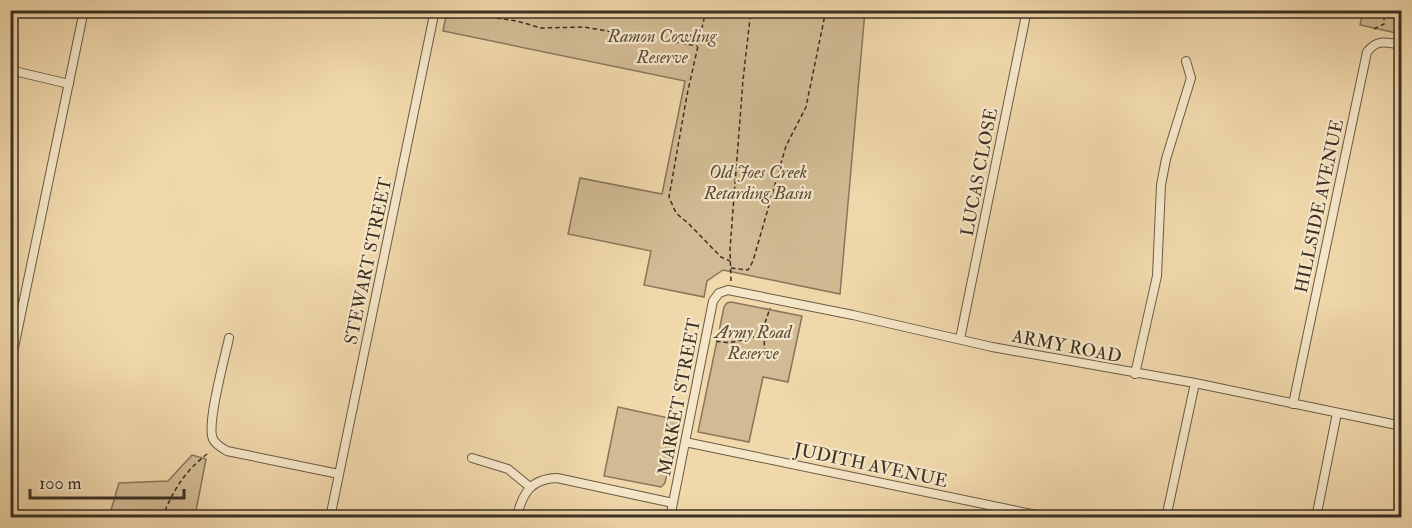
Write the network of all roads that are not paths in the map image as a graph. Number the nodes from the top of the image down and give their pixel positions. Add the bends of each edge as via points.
1 (84, 10) edge
2 (435, 10) edge
3 (1028, 10) edge
4 (1401, 45) edge
5 (1186, 61) dead end
6 (10, 70) edge
7 (69, 84) junction
8 (728, 290) joint
9 (229, 338) dead end
10 (960, 339) junction
11 (10, 367) edge
12 (1135, 374) junction
13 (1195, 384) junction
14 (1293, 404) junction
15 (1337, 413) junction
16 (1401, 426) edge
17 (686, 442) junction
18 (472, 458) dead end
19 (339, 474) junction
20 (530, 487) junction
21 (673, 503) junction
22 (330, 518) edge
23 (516, 518) edge
24 (670, 518) edge
25 (1051, 518) edge
26 (1166, 518) edge
27 (1316, 518) edge

1 - 7 street
2 - 19 street, STEWART STREET
3 - 10 street, LUCAS CLOSE
4 - 14 street, HILLSIDE AVENUE via 1381,41 1367,52
5 - 12 street via 1191,78 1161,185 1157,276
6 - 7 street
7 - 11 street
8 - 10 street, ARMY ROAD
8 - 17 street, MARKET STREET via 718,293 713,301
9 - 19 street via 211,424 212,438 218,446
10 - 12 street, ARMY ROAD
12 - 13 street, ARMY ROAD
13 - 14 street, ARMY ROAD
13 - 26 street
14 - 15 street, ARMY ROAD
15 - 16 street, ARMY ROAD
15 - 27 street
17 - 21 street, MARKET STREET
17 - 25 street, JUDITH AVENUE
18 - 20 street via 508,470
19 - 22 street, STEWART STREET
20 - 21 street via 558,478
20 - 23 street
21 - 24 street, MARKET STREET

